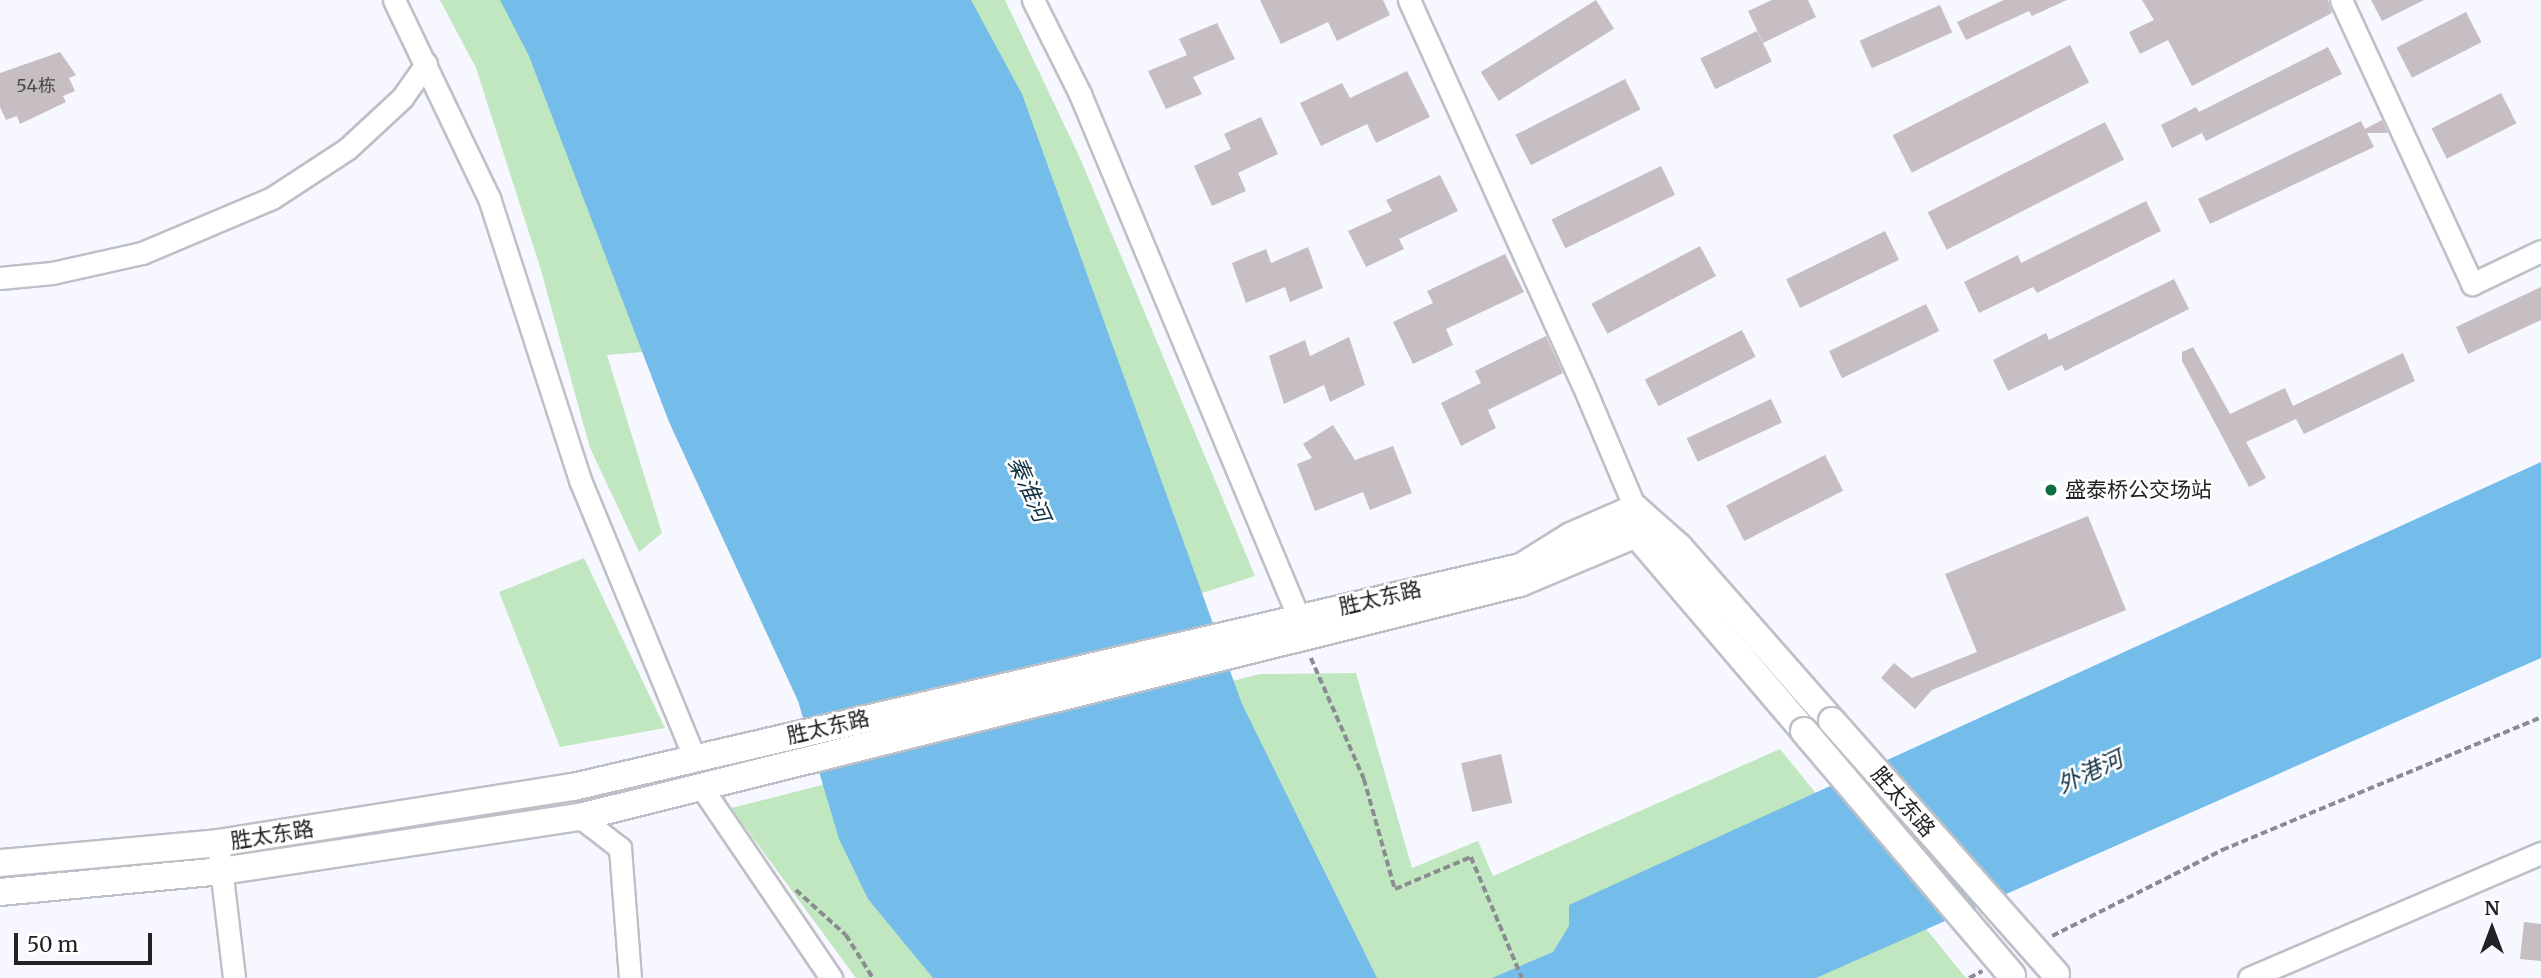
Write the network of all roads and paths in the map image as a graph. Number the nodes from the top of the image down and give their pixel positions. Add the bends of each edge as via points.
1 (394, 0) edge
2 (1033, 0) edge
3 (1409, 0) edge
4 (2341, 0) edge
5 (426, 64) junction
6 (2541, 251) edge
7 (0, 278) edge
8 (1636, 521) junction
9 (1288, 631) junction
10 (2541, 717) edge
11 (695, 759) junction
12 (702, 788) junction
13 (580, 817) junction
14 (218, 843) junction
15 (2541, 853) edge
16 (0, 863) edge
17 (222, 871) junction
18 (0, 892) edge
19 (2041, 941) dead end
20 (2007, 973) edge
21 (2057, 976) edge
22 (234, 978) edge
23 (630, 978) edge
24 (831, 978) edge
25 (1522, 978) edge
26 (1969, 978) edge
27 (2249, 978) edge

1 - 5 street
2 - 9 street via 1080,94
3 - 8 street, 胜太东路
4 - 6 street via 2472,284
5 - 7 street via 402,98 346,149 272,198 142,253 52,273
5 - 11 street via 489,198 580,480
8 - 9 main road, 胜太东路 via 1520,583
8 - 20 main road, 胜太东路, bridge
8 - 21 main road, 胜太东路, bridge via 1680,548
9 - 11 main road, 胜太东路
9 - 12 main road, 胜太东路
9 - 25 path via 1364,779 1395,888 1471,857
10 - 19 path via 2221,850
11 - 14 main road, 胜太东路 via 573,787
12 - 13 main road, 胜太东路
12 - 24 street
13 - 17 main road, 胜太东路
13 - 23 street via 620,848
14 - 16 main road, 胜太东路
14 - 17 street
15 - 27 street
17 - 18 main road, 胜太东路
17 - 22 street
20 - 26 path

